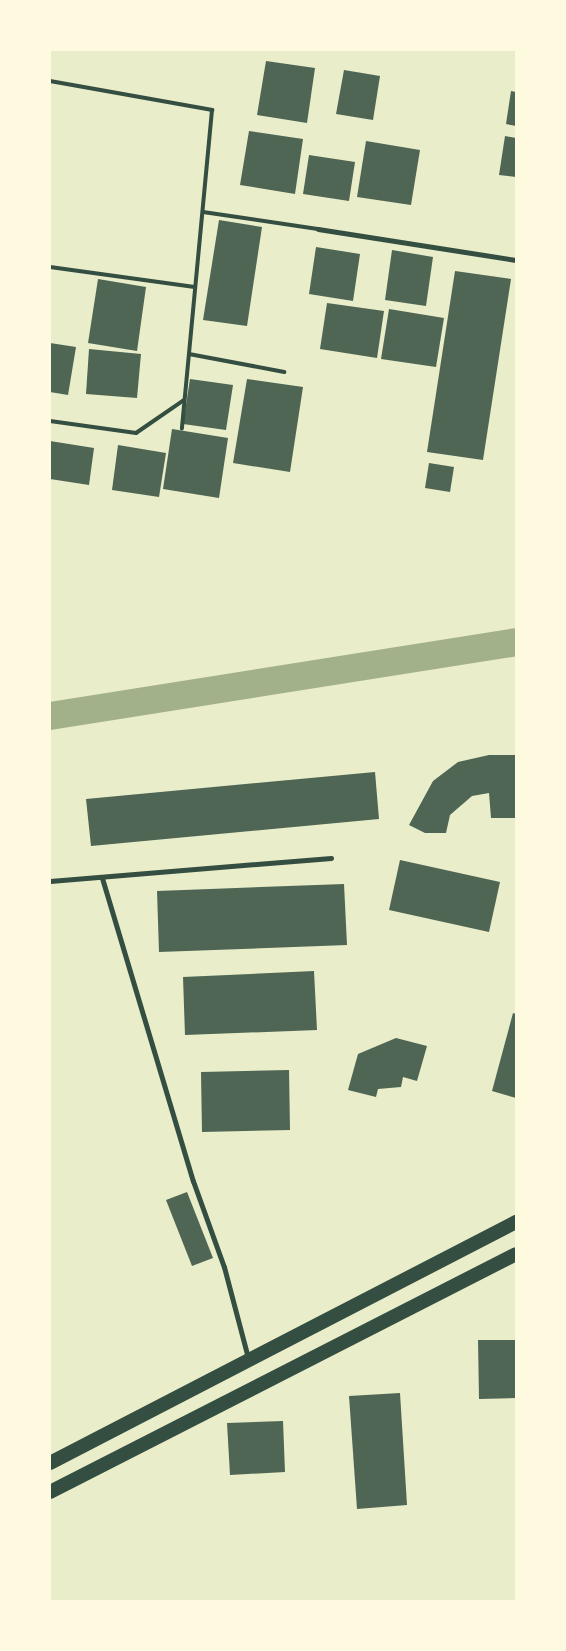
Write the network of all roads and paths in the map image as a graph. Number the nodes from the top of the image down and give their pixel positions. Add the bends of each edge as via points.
1 (50, 81) edge
2 (203, 212) junction
3 (318, 229) joint
4 (516, 260) edge
5 (50, 267) edge
6 (195, 287) junction
7 (189, 354) junction
8 (284, 372) dead end
9 (185, 399) junction
10 (50, 421) edge
11 (182, 429) dead end
12 (332, 858) dead end
13 (102, 878) junction
14 (50, 881) edge
15 (516, 1222) edge
16 (516, 1254) edge
17 (248, 1358) junction
18 (50, 1463) edge
19 (50, 1492) edge

1 - 2 lane via 212,110
2 - 3 lane
2 - 6 lane
3 - 4 street
5 - 6 lane
6 - 7 lane
7 - 8 lane
7 - 9 lane
9 - 10 lane via 136,433
9 - 11 lane
12 - 13 street
13 - 14 street
13 - 17 street via 193,1181 224,1267
15 - 17 highway
16 - 19 highway
17 - 18 highway

